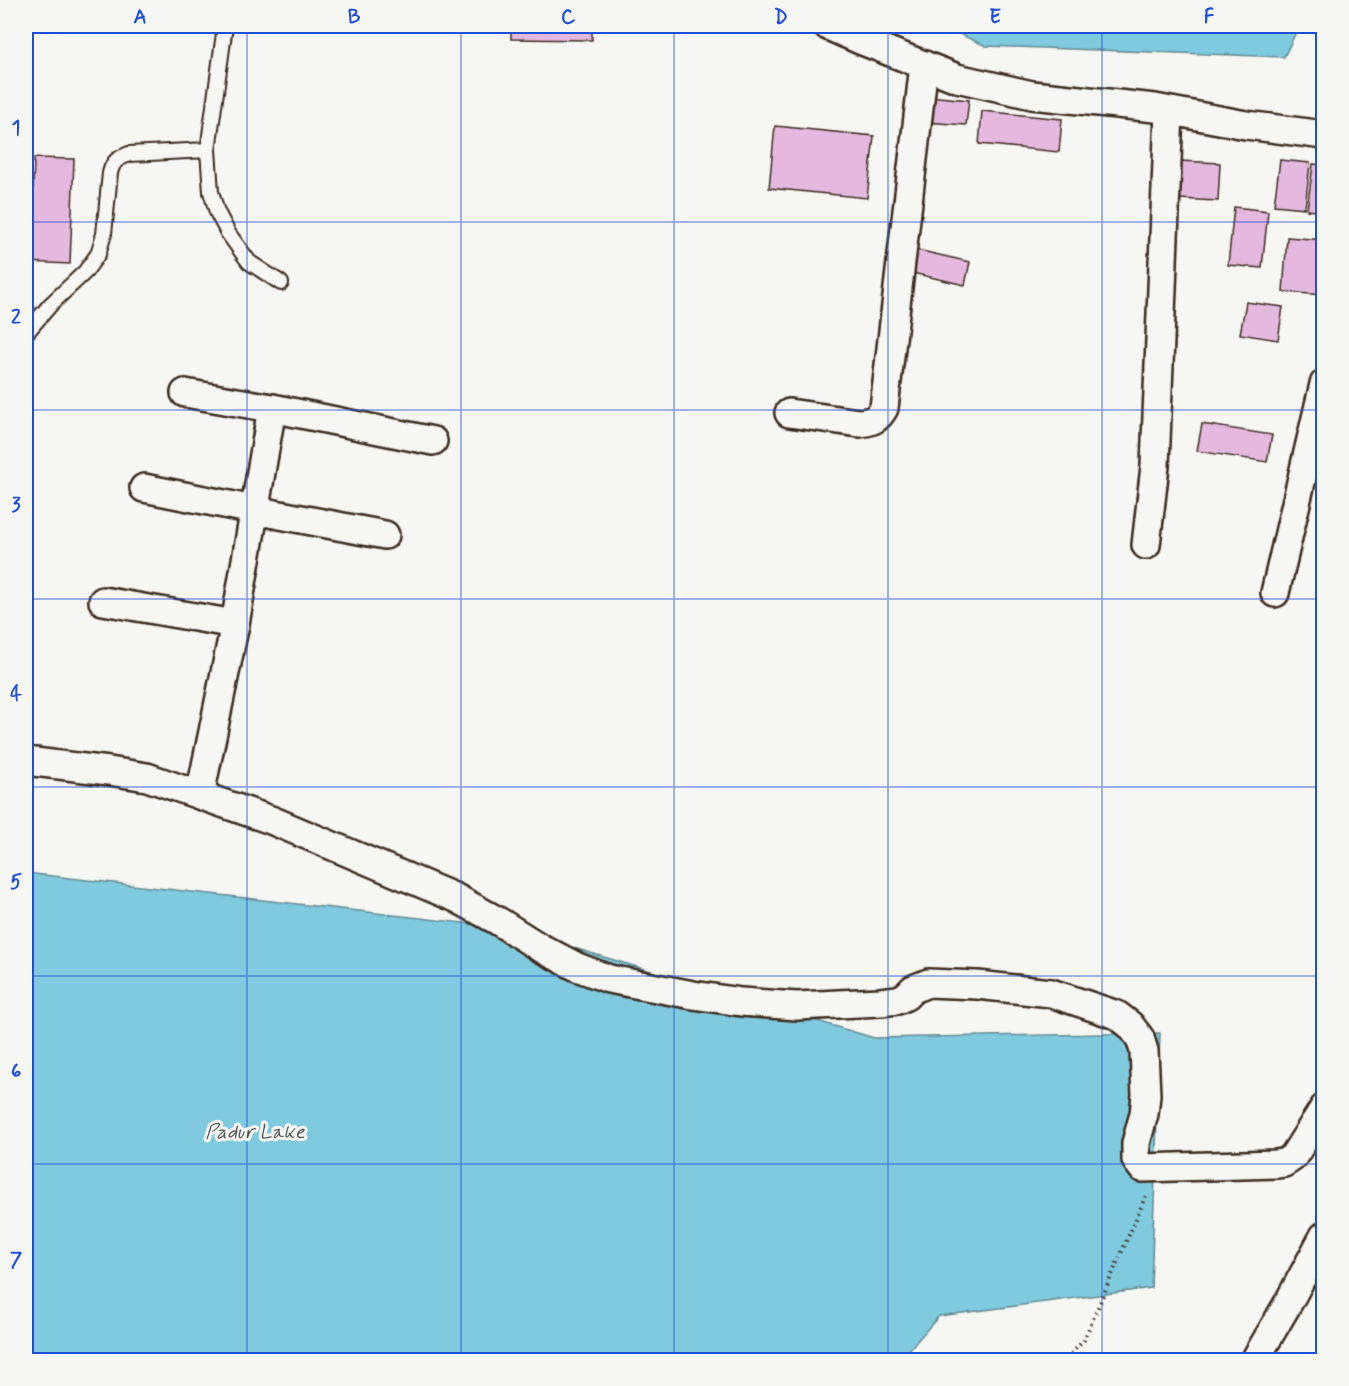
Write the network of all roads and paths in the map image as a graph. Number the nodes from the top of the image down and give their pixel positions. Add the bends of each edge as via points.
1 (225, 26) edge
2 (828, 26) edge
3 (924, 65) junction
4 (1169, 111) junction
5 (1323, 135) edge
6 (208, 150) junction
7 (281, 283) dead end
8 (26, 333) edge
9 (1323, 384) edge
10 (185, 393) dead end
11 (272, 408) junction
12 (789, 413) dead end
13 (433, 441) dead end
14 (144, 488) dead end
15 (254, 510) junction
16 (386, 535) dead end
17 (1146, 545) dead end
18 (1275, 593) dead end
19 (103, 601) dead end
20 (235, 624) junction
21 (26, 761) edge
22 (200, 795) junction
23 (1323, 1108) edge
24 (1157, 1167) junction
25 (1323, 1236) edge
26 (1323, 1280) edge
27 (1287, 1305) junction
28 (1061, 1360) edge
29 (1255, 1360) edge

1 - 6 lane
2 - 3 street
3 - 4 street via 957,78 1032,95
3 - 12 street via 884,408 879,417 859,423
4 - 5 street
4 - 17 street via 1155,465
6 - 7 lane via 210,192 228,233 249,262
6 - 8 lane via 129,154 118,158 110,174 98,254
9 - 18 street
10 - 11 street
11 - 13 street
11 - 15 street
14 - 15 street
15 - 16 street
15 - 20 street
19 - 20 street
20 - 22 street
21 - 22 street via 147,777
22 - 24 street via 272,820 456,898 539,947 609,979 741,1002 798,1006 898,1000 928,983 977,985 1051,993 1117,1016 1130,1025 1144,1051 1146,1095 1136,1160 1142,1168
23 - 24 street via 1293,1157 1284,1163
24 - 28 path via 1084,1340
25 - 27 street
26 - 27 street
27 - 29 street

